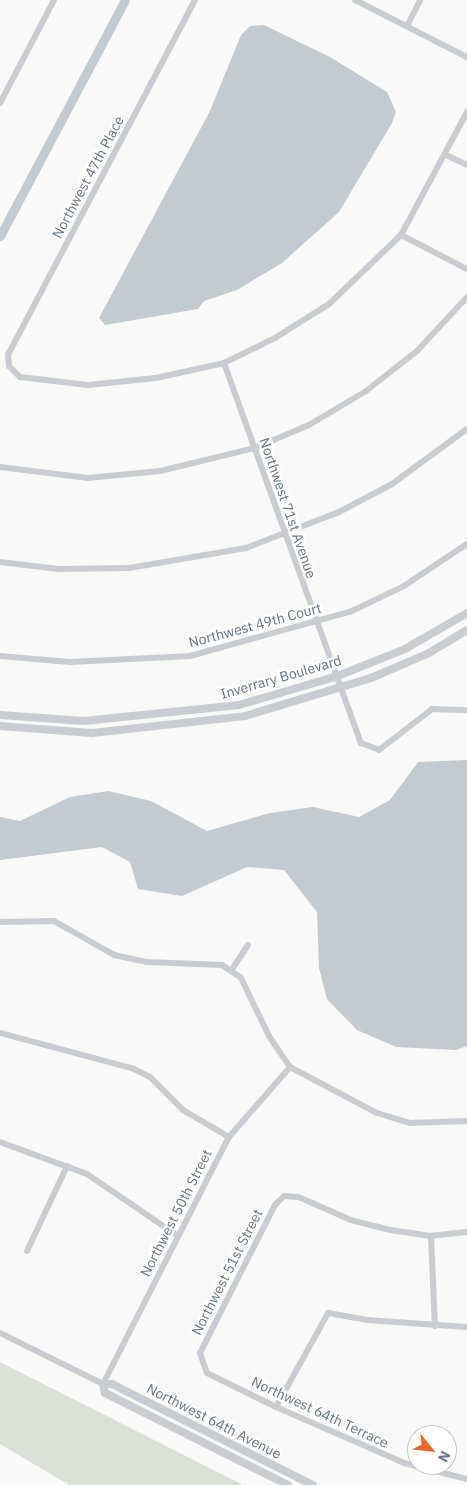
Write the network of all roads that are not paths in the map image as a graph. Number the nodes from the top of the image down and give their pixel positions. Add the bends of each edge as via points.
1 (54, 0) edge
2 (195, 0) edge
3 (355, 0) edge
4 (420, 0) edge
5 (407, 26) junction
6 (467, 57) edge
7 (0, 103) edge
8 (467, 112) edge
9 (446, 155) junction
10 (467, 165) edge
11 (401, 235) junction
12 (467, 269) edge
13 (467, 297) edge
14 (224, 363) junction
15 (467, 429) edge
16 (255, 448) junction
17 (0, 468) edge
18 (283, 534) junction
19 (467, 544) edge
20 (0, 562) edge
21 (467, 613) edge
22 (315, 622) junction
23 (467, 630) edge
24 (0, 656) edge
25 (335, 677) junction
26 (340, 690) junction
27 (467, 710) edge
28 (0, 715) edge
29 (0, 726) edge
30 (0, 922) edge
31 (248, 945) dead end
32 (231, 971) junction
33 (0, 1032) edge
34 (290, 1067) junction
35 (467, 1121) edge
36 (229, 1137) junction
37 (0, 1142) edge
38 (67, 1166) junction
39 (467, 1232) edge
40 (178, 1236) junction
41 (431, 1236) junction
42 (27, 1251) dead end
43 (435, 1326) junction
44 (467, 1327) edge
45 (0, 1333) edge
46 (200, 1362) joint
47 (103, 1384) junction
48 (276, 1407) junction
49 (467, 1479) edge
50 (288, 1485) edge
51 (313, 1485) edge

1 - 7 street
2 - 14 street, Northwest 47th Place via 8,354 9,366 20,378 88,385 156,378
3 - 5 street
4 - 5 street
5 - 6 street
8 - 9 street
9 - 10 street
9 - 11 street
11 - 12 street
11 - 14 street via 329,304
13 - 16 street via 417,351 366,391 309,425
14 - 16 street, Northwest 71st Avenue
15 - 18 street via 392,484
16 - 17 street via 160,472 88,478
16 - 18 street, Northwest 71st Avenue
18 - 20 street via 186,561 128,568 60,568
18 - 22 street, Northwest 71st Avenue
19 - 22 street, Northwest 49th Court via 404,586
21 - 25 street, Inverrary Boulevard via 405,649
22 - 24 street, Northwest 49th Court via 190,656 70,662
22 - 25 street, Northwest 71st Avenue
23 - 26 street, Inverrary Boulevard via 429,653
25 - 26 street, Northwest 71st Avenue
25 - 28 street, Inverrary Boulevard via 239,705 155,716 84,721
26 - 27 street, Northwest 71st Avenue via 361,743 370,750 389,746 415,718 432,709
26 - 29 street, Inverrary Boulevard via 245,716 160,728 92,733
30 - 32 street via 54,921 114,955 147,962 201,962
31 - 32 street
32 - 34 street via 241,978 269,1036
33 - 36 street via 134,1069 150,1077 183,1110
34 - 35 street via 377,1113 410,1123
34 - 36 street, Northwest 50th Street
36 - 40 street, Northwest 50th Street
37 - 38 street
38 - 40 street via 100,1181
38 - 42 street
39 - 41 street
40 - 47 street, Northwest 50th Street
41 - 43 street
41 - 46 street, Northwest 51st Street via 351,1220 298,1197 284,1196 275,1205 200,1353
43 - 44 street
43 - 48 street via 328,1312
45 - 47 street, Northwest 64th Avenue
46 - 48 street, Northwest 64th Terrace via 208,1373
47 - 50 street, Northwest 64th Avenue via 106,1393
47 - 51 street, Northwest 64th Avenue via 112,1384
48 - 49 street, Northwest 64th Terrace via 404,1463

